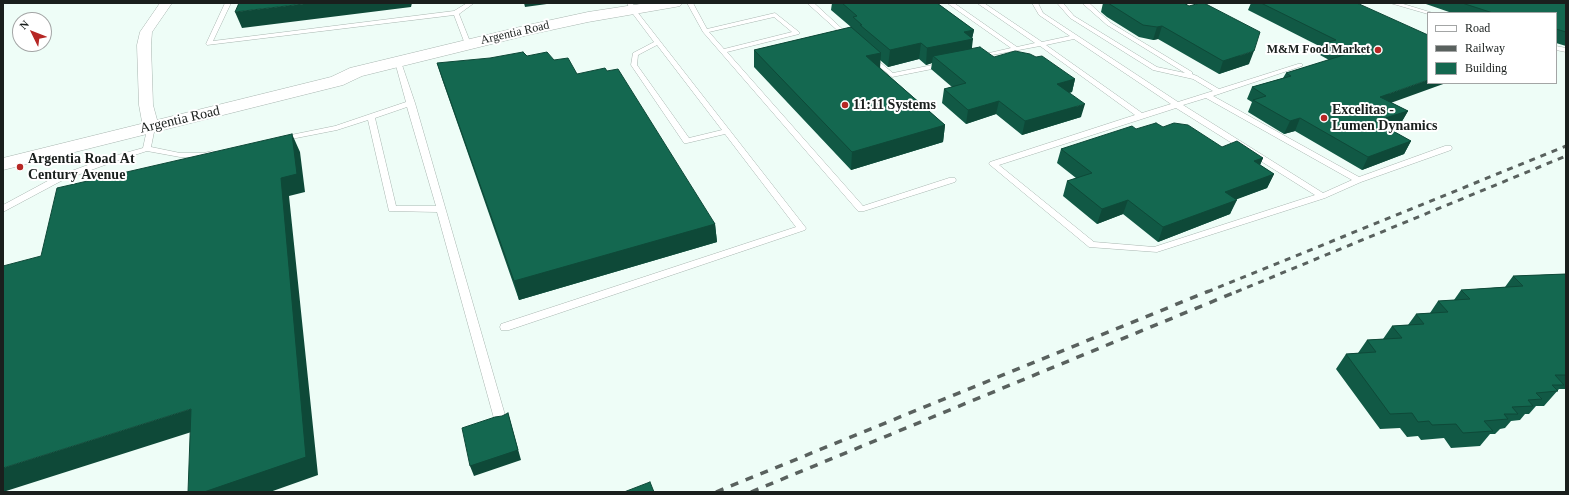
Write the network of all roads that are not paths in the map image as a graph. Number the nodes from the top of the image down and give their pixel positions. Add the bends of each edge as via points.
1 (166, 3) edge
2 (228, 3) edge
3 (471, 3) edge
4 (675, 3) edge
5 (690, 3) edge
6 (810, 3) edge
7 (950, 3) edge
8 (980, 3) edge
9 (1035, 3) edge
10 (1060, 3) edge
11 (1085, 3) edge
12 (1393, 3) edge
13 (631, 6) edge
14 (1427, 12) edge
15 (456, 13) junction
16 (705, 31) junction
17 (1075, 37) junction
18 (658, 42) junction
19 (468, 44) junction
20 (857, 44) edge
21 (1041, 44) junction
22 (1016, 49) junction
23 (863, 50) edge
24 (722, 52) junction
25 (969, 59) edge
26 (398, 62) junction
27 (946, 64) edge
28 (1300, 64) dead end
29 (1195, 77) junction
30 (1218, 91) junction
31 (1206, 95) junction
32 (411, 103) junction
33 (1177, 105) junction
34 (1141, 116) junction
35 (371, 117) junction
36 (150, 122) junction
37 (727, 131) junction
38 (271, 142) edge
39 (1448, 148) dead end
40 (147, 149) junction
41 (3, 152) edge
42 (219, 152) edge
43 (3, 164) edge
44 (952, 180) dead end
45 (1358, 180) junction
46 (1322, 196) junction
47 (3, 209) edge
48 (441, 209) junction
49 (505, 327) dead end
50 (501, 422) edge

1 - 36 street via 146,32 144,45 146,105
2 - 15 lane via 209,44
3 - 15 lane
4 - 13 street, Argentia Road
5 - 16 lane
6 - 20 lane
7 - 22 lane
8 - 21 lane
9 - 17 lane via 1041,14
10 - 29 lane via 1072,17 1155,69
11 - 29 lane via 1109,24
12 - 14 lane
13 - 18 lane
13 - 19 street, Argentia Road
15 - 19 lane
16 - 24 lane
16 - 24 lane via 775,15 797,33
17 - 21 lane
17 - 33 lane
18 - 37 lane
18 - 37 lane via 635,54 634,65 687,141
19 - 26 street, Argentia Road
21 - 22 lane
21 - 34 lane
22 - 25 lane
23 - 27 lane via 892,75
24 - 44 lane via 861,209
26 - 32 lane
26 - 36 street, Argentia Road via 356,72 337,81
28 - 30 lane
29 - 30 lane
30 - 31 lane
31 - 33 lane
31 - 45 lane
32 - 35 lane
32 - 48 lane
33 - 34 lane
33 - 46 lane
34 - 46 lane via 993,164 1092,245 1154,250
35 - 38 lane via 337,128
35 - 48 lane via 392,209
36 - 40 lane
36 - 41 street, Argentia Road
36 - 43 street, Argentia Road
37 - 49 lane via 802,228
39 - 45 lane
40 - 42 lane via 204,155
40 - 47 lane via 58,179
45 - 46 lane
48 - 50 lane

